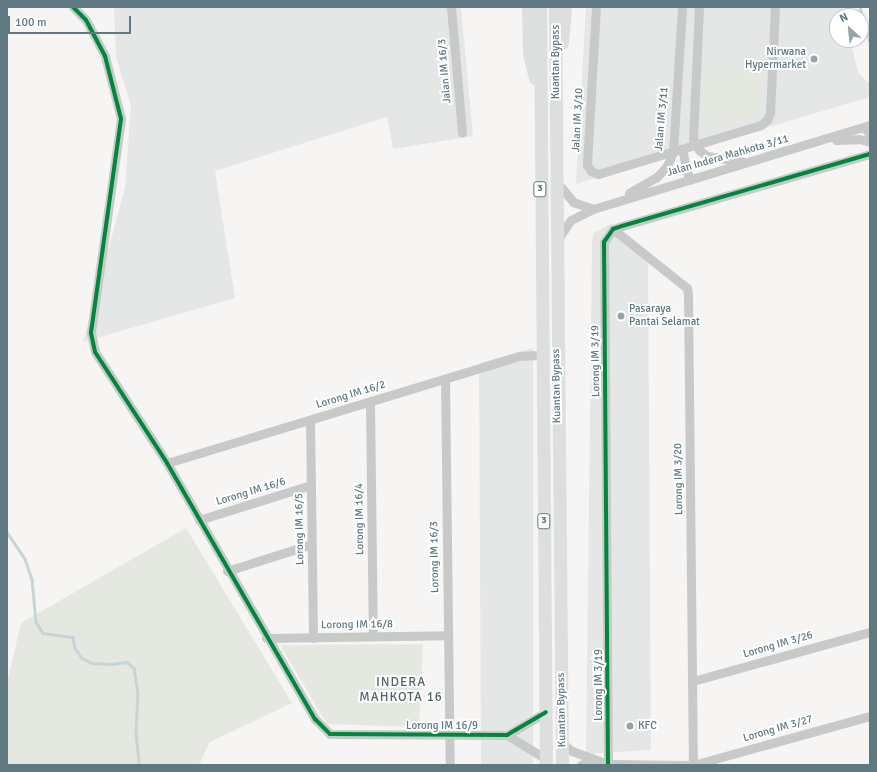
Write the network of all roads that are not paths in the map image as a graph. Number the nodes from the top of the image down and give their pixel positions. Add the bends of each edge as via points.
1 (73, 7) edge
2 (451, 7) edge
3 (528, 7) edge
4 (540, 7) edge
5 (555, 7) edge
6 (565, 7) edge
7 (596, 7) edge
8 (682, 7) edge
9 (699, 7) edge
10 (775, 7) edge
11 (556, 81) junction
12 (540, 101) junction
13 (867, 126) edge
14 (462, 133) dead end
15 (870, 135) edge
16 (827, 139) junction
17 (870, 142) edge
18 (695, 145) junction
19 (682, 149) junction
20 (672, 152) junction
21 (870, 154) edge
22 (760, 160) junction
23 (556, 179) junction
24 (688, 180) junction
25 (612, 203) junction
26 (593, 209) junction
27 (613, 229) junction
28 (556, 246) junction
29 (542, 355) junction
30 (445, 379) junction
31 (370, 402) junction
32 (310, 420) junction
33 (167, 463) junction
34 (311, 486) junction
35 (199, 520) junction
36 (312, 544) junction
37 (227, 570) junction
38 (870, 632) edge
39 (448, 635) junction
40 (373, 636) junction
41 (266, 638) junction
42 (313, 638) junction
43 (693, 681) junction
44 (546, 712) junction
45 (870, 716) edge
46 (450, 735) junction
47 (507, 735) junction
48 (562, 743) junction
49 (593, 760) junction
50 (546, 762) edge
51 (608, 764) edge
52 (450, 765) edge
53 (562, 765) edge
54 (581, 765) edge
55 (693, 765) edge

1 - 33 street via 86,20 105,56 121,120 92,343 94,352
2 - 14 street, Jalan IM 16/3
3 - 12 highway via 529,54
4 - 12 highway, Kuantan Bypass / 3
5 - 11 highway, Kuantan Bypass / 3
6 - 11 highway via 565,24
7 - 20 street, Jalan IM 3/10 via 587,165 591,172 598,174
8 - 20 street, Jalan IM 3/11
9 - 18 street via 692,133
10 - 18 street, Jalan IM 3/10 via 770,113 767,120 761,125
11 - 23 highway, Kuantan Bypass / 3
12 - 29 highway, Kuantan Bypass / 3
13 - 15 street
13 - 16 street, Jalan Indera Mahkota 3/11
16 - 17 street via 859,139
16 - 22 street, Jalan Indera Mahkota 3/11
18 - 19 street, Jalan IM 3/10
18 - 22 street via 704,154 719,159 745,162
19 - 20 street, Jalan IM 3/10
19 - 24 street
20 - 25 street, Jalan IM 3/11 via 667,166 657,177
21 - 27 street
22 - 24 street, Jalan Indera Mahkota 3/11
23 - 26 street via 565,195 573,202
23 - 28 highway, Kuantan Bypass / 3
24 - 25 street, Jalan Indera Mahkota 3/11
25 - 26 street, Jalan Indera Mahkota 3/11
26 - 28 street, Jalan Indera Mahkota 3/11 via 571,220 561,233
27 - 43 street, Lorong IM 3/20 via 687,288
27 - 51 street, Lorong IM 3/19 via 604,242
28 - 48 highway, Kuantan Bypass / 3
29 - 30 street, Lorong IM 16/2 via 520,356
29 - 44 highway, Kuantan Bypass / 3
30 - 31 street, Lorong IM 16/2
30 - 39 street, Lorong IM 16/3
31 - 32 street, Lorong IM 16/2
31 - 40 street, Lorong IM 16/4
32 - 33 street, Lorong IM 16/2
32 - 34 street, Lorong IM 16/5
33 - 35 street
34 - 35 street, Lorong IM 16/6
34 - 36 street, Lorong IM 16/5
35 - 37 street
36 - 37 street
36 - 42 street, Lorong IM 16/5
37 - 41 street
38 - 43 street, Lorong IM 3/26
39 - 40 street, Lorong IM 16/8
39 - 46 street, Lorong IM 16/3
40 - 42 street, Lorong IM 16/8
41 - 42 street, Lorong IM 16/8
41 - 46 street, Lorong IM 16/9 via 315,719 330,734
43 - 55 street, Lorong IM 3/20
44 - 47 street
44 - 50 highway, Kuantan Bypass / 3
45 - 55 street, Lorong IM 3/27
46 - 47 street, Lorong IM 16/9
46 - 52 street, Lorong IM 16/3
47 - 50 street
48 - 49 street, Lorong IM 3/27 via 572,751
48 - 53 highway, Kuantan Bypass / 3
49 - 51 street, Lorong IM 3/27
49 - 54 street
51 - 55 street, Lorong IM 3/27

